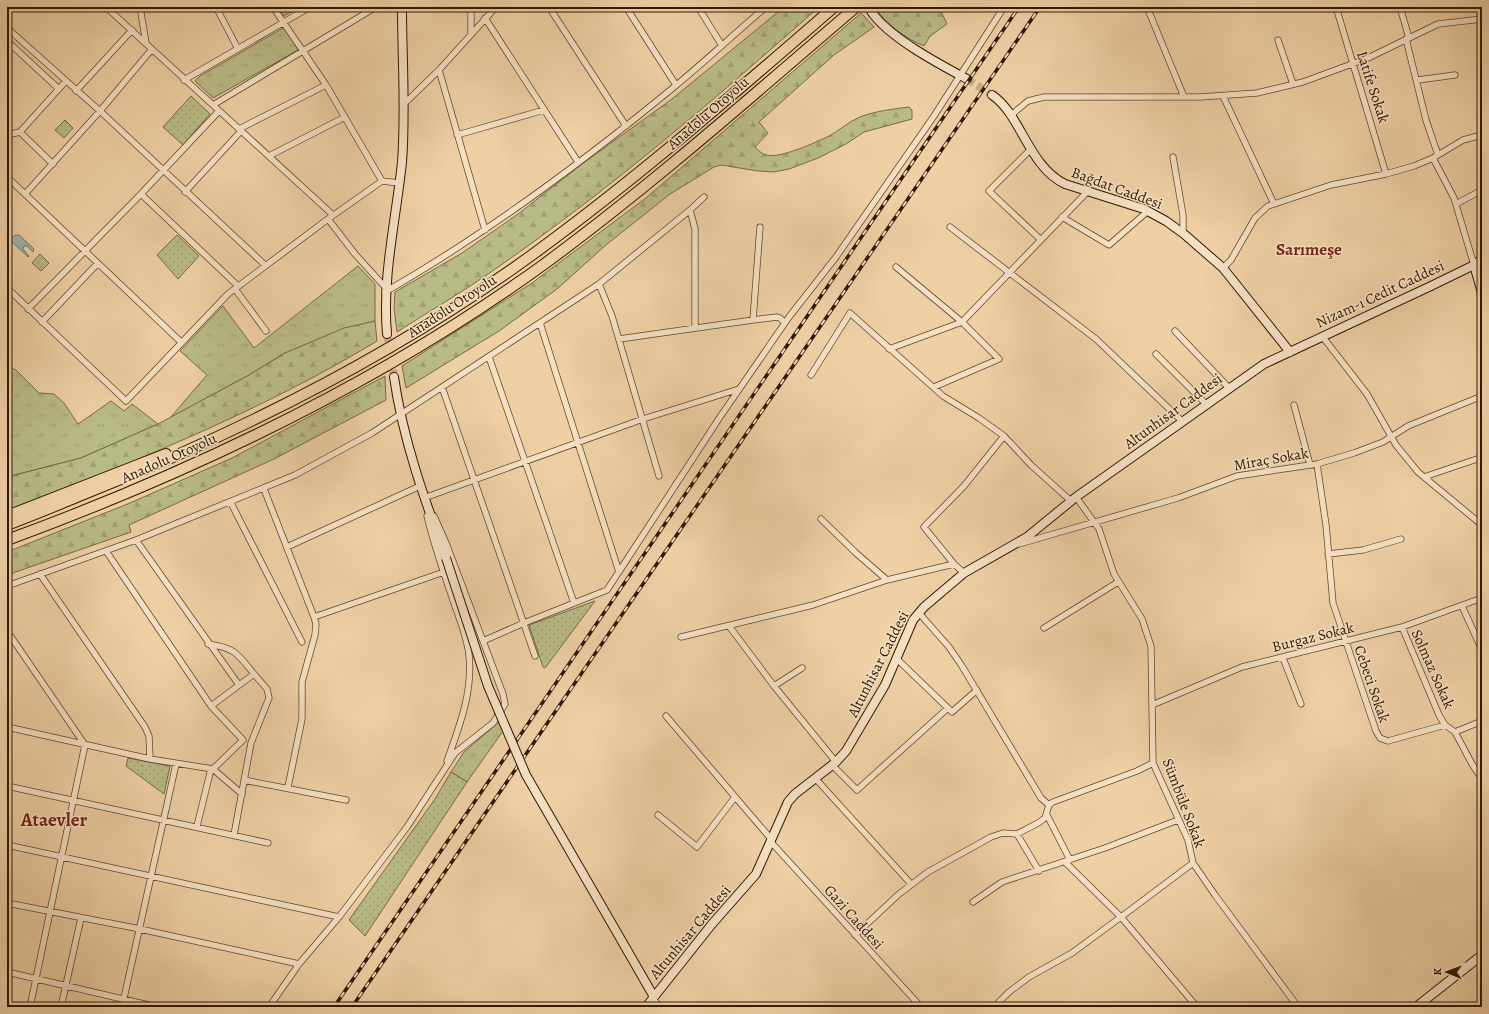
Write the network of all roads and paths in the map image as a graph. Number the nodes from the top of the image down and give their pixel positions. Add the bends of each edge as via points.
1 (107, 7) edge
2 (140, 7) edge
3 (216, 7) edge
4 (273, 7) edge
5 (310, 7) edge
6 (376, 7) edge
7 (402, 7) edge
8 (471, 7) edge
9 (496, 7) edge
10 (549, 7) edge
11 (626, 7) edge
12 (698, 7) edge
13 (766, 7) edge
14 (834, 7) edge
15 (856, 7) edge
16 (1004, 7) edge
17 (1146, 7) edge
18 (1336, 7) edge
19 (1400, 7) edge
20 (871, 11) dead end
21 (485, 18) junction
22 (1482, 19) edge
23 (284, 22) junction
24 (7, 28) edge
25 (132, 30) junction
26 (471, 34) junction
27 (1407, 38) junction
28 (1278, 40) dead end
29 (7, 41) edge
30 (146, 44) junction
31 (722, 44) junction
32 (152, 49) junction
33 (238, 49) junction
34 (305, 51) junction
35 (1352, 64) junction
36 (439, 70) junction
37 (959, 75) junction
38 (1455, 75) dead end
39 (967, 79) tunnel mouth
40 (184, 80) junction
41 (1418, 80) junction
42 (66, 81) junction
43 (1293, 84) junction
44 (326, 85) junction
45 (676, 85) junction
46 (59, 89) junction
47 (76, 91) junction
48 (992, 94) tunnel mouth
49 (1223, 96) junction
50 (1184, 97) junction
51 (404, 104) junction
52 (213, 105) junction
53 (544, 110) junction
54 (100, 111) junction
55 (219, 111) junction
56 (1010, 116) junction
57 (345, 117) junction
58 (626, 126) junction
59 (240, 130) junction
60 (20, 132) junction
61 (7, 135) edge
62 (457, 135) junction
63 (1482, 135) edge
64 (1031, 149) junction
65 (269, 156) junction
66 (1173, 157) dead end
67 (1436, 157) junction
68 (578, 162) junction
69 (53, 164) junction
70 (163, 171) junction
71 (1386, 174) junction
72 (7, 177) edge
73 (382, 181) junction
74 (399, 184) junction
75 (1482, 190) edge
76 (185, 192) junction
77 (1087, 192) junction
78 (25, 194) junction
79 (141, 194) junction
80 (704, 197) dead end
81 (1274, 204) junction
82 (1456, 204) junction
83 (690, 210) junction
84 (1148, 211) junction
85 (330, 217) junction
86 (1062, 217) junction
87 (760, 227) dead end
88 (950, 227) dead end
89 (485, 230) junction
90 (1183, 234) junction
91 (1040, 239) junction
92 (84, 251) junction
93 (1482, 259) edge
94 (97, 264) junction
95 (265, 265) junction
96 (1474, 265) junction
97 (896, 267) dead end
98 (1223, 268) junction
99 (1010, 272) junction
100 (600, 284) junction
101 (236, 287) junction
102 (7, 288) edge
103 (385, 290) junction
104 (1482, 293) edge
105 (28, 309) junction
106 (753, 320) junction
107 (42, 322) junction
108 (962, 322) junction
109 (785, 323) junction
110 (540, 324) junction
111 (695, 328) junction
112 (266, 331) dead end
113 (1175, 331) dead end
114 (387, 334) tunnel mouth
115 (1322, 336) junction
116 (619, 339) junction
117 (181, 342) junction
118 (889, 349) junction
119 (1290, 352) junction
120 (1156, 354) dead end
121 (489, 357) junction
122 (811, 375) dead end
123 (394, 377) tunnel mouth
124 (442, 387) junction
125 (934, 387) junction
126 (1228, 388) junction
127 (739, 389) junction
128 (1482, 396) edge
129 (1206, 404) junction
130 (1294, 405) dead end
131 (400, 415) junction
132 (643, 419) junction
133 (1182, 421) junction
134 (246, 423) junction
135 (1004, 436) junction
136 (1392, 436) junction
137 (578, 442) junction
138 (1480, 458) dead end
139 (524, 461) junction
140 (1317, 464) junction
141 (1310, 465) junction
142 (659, 476) dead end
143 (1424, 477) junction
144 (474, 479) junction
145 (420, 486) junction
146 (264, 489) junction
147 (424, 498) junction
148 (1073, 499) junction
149 (231, 503) junction
150 (7, 516) edge
151 (821, 519) dead end
152 (1096, 522) junction
153 (7, 525) edge
154 (1482, 525) edge
155 (1401, 539) dead end
156 (7, 540) edge
157 (136, 540) junction
158 (1013, 546) junction
159 (287, 547) junction
160 (106, 551) junction
161 (1328, 554) junction
162 (954, 564) junction
163 (444, 572) junction
164 (619, 572) junction
165 (964, 573) junction
166 (40, 574) junction
167 (887, 580) junction
168 (1118, 582) junction
169 (7, 586) edge
170 (1482, 598) edge
171 (574, 603) junction
172 (1462, 606) junction
173 (919, 613) junction
174 (314, 617) junction
175 (524, 623) junction
176 (729, 626) junction
177 (1402, 627) junction
178 (1044, 628) dead end
179 (7, 631) edge
180 (681, 637) dead end
181 (483, 641) junction
182 (1345, 641) junction
183 (302, 642) dead end
184 (208, 644) junction
185 (1482, 650) edge
186 (535, 656) dead end
187 (1283, 658) junction
188 (897, 659) junction
189 (802, 668) dead end
190 (254, 674) junction
191 (239, 685) junction
192 (774, 686) junction
193 (977, 690) junction
194 (1301, 704) dead end
195 (1152, 705) junction
196 (211, 706) junction
197 (948, 708) junction
198 (666, 716) dead end
199 (1482, 721) edge
200 (1445, 725) junction
201 (7, 727) edge
202 (1455, 732) junction
203 (243, 740) junction
204 (251, 743) junction
205 (85, 745) junction
206 (150, 759) junction
207 (1153, 763) junction
208 (176, 764) junction
209 (834, 764) junction
210 (212, 769) junction
211 (444, 769) junction
212 (815, 778) junction
213 (1482, 779) edge
214 (244, 780) junction
215 (7, 786) edge
216 (288, 788) junction
217 (242, 794) junction
218 (735, 797) junction
219 (74, 800) junction
220 (346, 800) dead end
221 (1049, 806) junction
222 (658, 814) dead end
223 (1047, 815) junction
224 (164, 819) junction
225 (1178, 820) junction
226 (197, 826) junction
227 (1016, 834) junction
228 (234, 835) junction
229 (771, 841) junction
230 (268, 843) dead end
231 (7, 845) edge
232 (62, 858) junction
233 (1068, 861) junction
234 (1193, 863) junction
235 (1039, 871) junction
236 (151, 877) junction
237 (911, 884) junction
238 (973, 902) dead end
239 (7, 903) edge
240 (52, 912) junction
241 (1121, 917) junction
242 (81, 918) junction
243 (339, 918) junction
244 (140, 929) junction
245 (855, 936) junction
246 (1482, 955) edge
247 (299, 964) junction
248 (8, 973) edge
249 (37, 978) junction
250 (7, 980) edge
251 (66, 986) junction
252 (653, 998) junction
253 (123, 1000) junction
254 (30, 1007) edge
255 (61, 1007) edge
256 (122, 1007) edge
257 (157, 1007) edge
258 (269, 1007) edge
259 (646, 1007) edge
260 (660, 1007) edge
261 (921, 1007) edge
262 (994, 1007) edge
263 (1197, 1007) edge
264 (1298, 1007) edge
265 (1416, 1007) edge

1 - 25 street
2 - 30 street
3 - 33 street
4 - 23 street
5 - 23 street
6 - 34 street
7 - 51 street
8 - 26 street
9 - 21 street
10 - 58 street
11 - 45 street
12 - 31 street
13 - 31 street
14 - 134 highway, Anadolu Otoyolu via 662,154 536,252 343,374
15 - 156 highway, Anadolu Otoyolu via 623,205 541,266 456,323 329,398 242,441 111,499
16 - 37 street
17 - 50 street
18 - 35 street, Latife Sokak
19 - 27 street
20 - 37 street via 877,20 893,33
21 - 26 street
21 - 53 street
22 - 27 street via 1438,24
23 - 33 street
23 - 34 street
24 - 42 street
25 - 30 street
25 - 47 street
26 - 36 street
27 - 35 street
27 - 41 street
28 - 43 street
29 - 46 street
30 - 32 street
31 - 45 street
32 - 40 street
32 - 54 street
33 - 40 street
34 - 44 street
34 - 52 street
35 - 43 street
35 - 71 street, Latife Sokak via 1370,115
36 - 51 street
36 - 62 street
37 - 39 street
37 - 109 street via 934,116 836,257
38 - 41 street
40 - 52 street
41 - 67 street
42 - 46 street
42 - 47 street
43 - 49 street via 1257,93
44 - 57 street
44 - 59 street
45 - 58 street
46 - 60 street
47 - 54 street
48 - 56 street, Bağdat Caddesi via 1004,104
49 - 50 street
49 - 81 street
50 - 56 street via 1044,97 1028,101
51 - 74 street
52 - 55 street
53 - 62 street
53 - 68 street
54 - 69 street
54 - 70 street
55 - 59 street
55 - 70 street
56 - 64 street, Bağdat Caddesi
57 - 65 street
57 - 73 street
58 - 68 street
59 - 65 street
59 - 76 street
60 - 61 street
60 - 69 street
62 - 89 street
63 - 67 street via 1463,140
64 - 77 street, Bağdat Caddesi via 1059,182
64 - 91 street via 990,191
65 - 85 street
66 - 90 street via 1183,215
67 - 71 street
67 - 82 street
68 - 89 street
69 - 78 street
70 - 76 street
70 - 79 street
71 - 81 street via 1331,185
72 - 78 street
73 - 74 street
73 - 85 street
74 - 103 street
75 - 82 street
76 - 95 street
77 - 84 street, Bağdat Caddesi
77 - 86 street
78 - 92 street
79 - 92 street
79 - 101 street
80 - 83 street
81 - 98 street via 1263,209 1255,218
82 - 96 street
83 - 100 street
83 - 111 street via 695,229
84 - 86 street via 1110,245
84 - 90 street, Bağdat Caddesi
85 - 95 street
85 - 103 street via 355,254
86 - 91 street
87 - 106 street
88 - 99 street
89 - 103 street via 440,260
90 - 98 street, Bağdat Caddesi
91 - 99 street
92 - 94 street
92 - 105 street
93 - 96 street, Nizam-ı Cedit Caddesi
94 - 107 street
94 - 117 street
95 - 101 street
96 - 104 street
96 - 115 street, Nizam-ı Cedit Caddesi
97 - 108 street
98 - 119 street, Bağdat Caddesi
99 - 108 street
99 - 133 street via 1096,339
100 - 110 street
100 - 116 street
101 - 112 street
101 - 117 street
102 - 105 street
103 - 114 street
105 - 107 street
106 - 109 street via 777,317
106 - 111 street
107 - 117 street via 126,401
108 - 118 street
108 - 125 street via 999,359
109 - 127 street
110 - 121 street
110 - 137 street
111 - 116 street
113 - 126 street
115 - 119 street, Nizam-ı Cedit Caddesi
115 - 136 street via 1367,394
116 - 132 street
118 - 122 street, Sümbüle Sokak via 850,313
118 - 125 street, Sümbüle Sokak
119 - 126 street, Altunhisar Caddesi via 1264,364
120 - 129 street
121 - 124 street
121 - 139 street
123 - 131 street
124 - 131 street
124 - 144 street
125 - 135 street, Sümbüle Sokak via 951,402
126 - 129 street, Altunhisar Caddesi
127 - 132 street
127 - 164 street
128 - 136 street, Miraç Sokak via 1408,426
129 - 133 street, Altunhisar Caddesi
130 - 141 street
131 - 145 street
131 - 146 street via 295,476
132 - 137 street
132 - 142 street
133 - 148 street, Altunhisar Caddesi
134 - 150 highway
134 - 153 highway, Anadolu Otoyolu via 155,466
135 - 148 street, Sümbüle Sokak via 1031,465
135 - 162 street via 964,486 924,527
136 - 140 street, Miraç Sokak via 1375,446
136 - 143 street via 1396,445
137 - 139 street
137 - 164 street
138 - 143 street
139 - 144 street
139 - 171 street
140 - 141 street, Miraç Sokak
140 - 161 street, Cebeci Sokak
141 - 152 street, Miraç Sokak via 1237,476 1178,498
143 - 154 street
144 - 147 street
144 - 175 street
145 - 147 street
145 - 159 street
146 - 149 street
146 - 159 street
147 - 163 street via 431,533
147 - 181 street via 439,524
147 - 252 street, bridge via 488,686 526,775
148 - 152 street, Sümbüle Sokak
148 - 158 street, Altunhisar Caddesi
149 - 157 street
149 - 183 street
151 - 167 street
152 - 158 street, Miraç Sokak
152 - 168 street, Sümbüle Sokak
155 - 161 street via 1363,550
157 - 160 street
157 - 184 street
158 - 165 street, Altunhisar Caddesi
159 - 174 street
160 - 166 street
160 - 196 street
161 - 182 street, Cebeci Sokak via 1333,603
162 - 165 street
162 - 167 street
163 - 174 street
163 - 211 street via 465,636 470,663 466,703
164 - 171 street via 607,590
165 - 173 street, Altunhisar Caddesi
166 - 169 street
166 - 206 street via 146,727
167 - 176 street via 813,605
168 - 178 street
168 - 195 street, Sümbüle Sokak via 1138,611 1149,640
170 - 172 street, Burgaz Sokak
171 - 175 street
172 - 177 street, Burgaz Sokak
172 - 185 street
173 - 188 street, Altunhisar Caddesi via 910,627
173 - 193 street via 949,647
174 - 216 street via 315,635 302,682 302,719
175 - 181 street
175 - 186 street
176 - 180 street
176 - 192 street
177 - 182 street, Burgaz Sokak
177 - 200 street, Solmaz Sokak
179 - 205 street
181 - 211 street via 504,694 505,704 493,723 460,748
182 - 187 street, Burgaz Sokak
182 - 200 street, Cebeci Sokak via 1378,734 1383,740 1388,741
184 - 190 street via 222,646 235,652
184 - 191 street
187 - 194 street
187 - 195 street, Burgaz Sokak via 1242,667
188 - 197 street
188 - 209 street, Altunhisar Caddesi via 865,721 846,751
189 - 192 street
190 - 191 street
190 - 204 street via 268,689 269,698
191 - 196 street
192 - 209 street
193 - 197 street via 952,712
193 - 221 street via 1035,789
195 - 207 street, Sümbüle Sokak
196 - 203 street
197 - 209 street via 857,790
198 - 218 street, Gazi Caddesi
199 - 202 street
200 - 202 street, Solmaz Sokak
201 - 205 street
202 - 213 street, Solmaz Sokak
203 - 204 street
203 - 210 street
204 - 214 street
205 - 206 street
205 - 219 street
206 - 208 street
207 - 221 street
207 - 225 street, Sümbüle Sokak
208 - 210 street
208 - 224 street
209 - 212 street, Altunhisar Caddesi
210 - 217 street
210 - 226 street
211 - 243 street via 412,820
212 - 229 street, Altunhisar Caddesi via 788,802
212 - 237 street
214 - 216 street
214 - 217 street
215 - 219 street
216 - 220 street
217 - 228 street
218 - 222 street via 697,847
218 - 229 street, Gazi Caddesi
219 - 224 street
219 - 232 street
221 - 223 street
223 - 227 street via 1042,821
223 - 233 street
224 - 226 street
224 - 236 street
225 - 233 street
225 - 234 street, Sümbüle Sokak via 1191,847
226 - 228 street
227 - 235 street
227 - 237 street via 1003,833 991,837
228 - 230 street
229 - 245 street, Gazi Caddesi
229 - 252 street, Altunhisar Caddesi via 751,880
231 - 232 street
232 - 236 street
232 - 240 street
233 - 235 street
233 - 241 street
234 - 241 street
234 - 264 street, Sümbüle Sokak
235 - 238 street via 1002,882
236 - 243 street
236 - 244 street
237 - 245 street
239 - 240 street
240 - 242 street
240 - 249 street
241 - 262 street via 1072,953 1024,981
241 - 263 street
242 - 244 street
242 - 251 street
243 - 247 street
244 - 247 street
244 - 253 street
245 - 261 street, Gazi Caddesi
246 - 265 street
247 - 258 street
248 - 249 street
248 - 250 street
249 - 251 street
249 - 254 street
251 - 253 street
251 - 255 street
252 - 259 street, Altunhisar Caddesi
252 - 260 street
253 - 256 street
253 - 257 street

